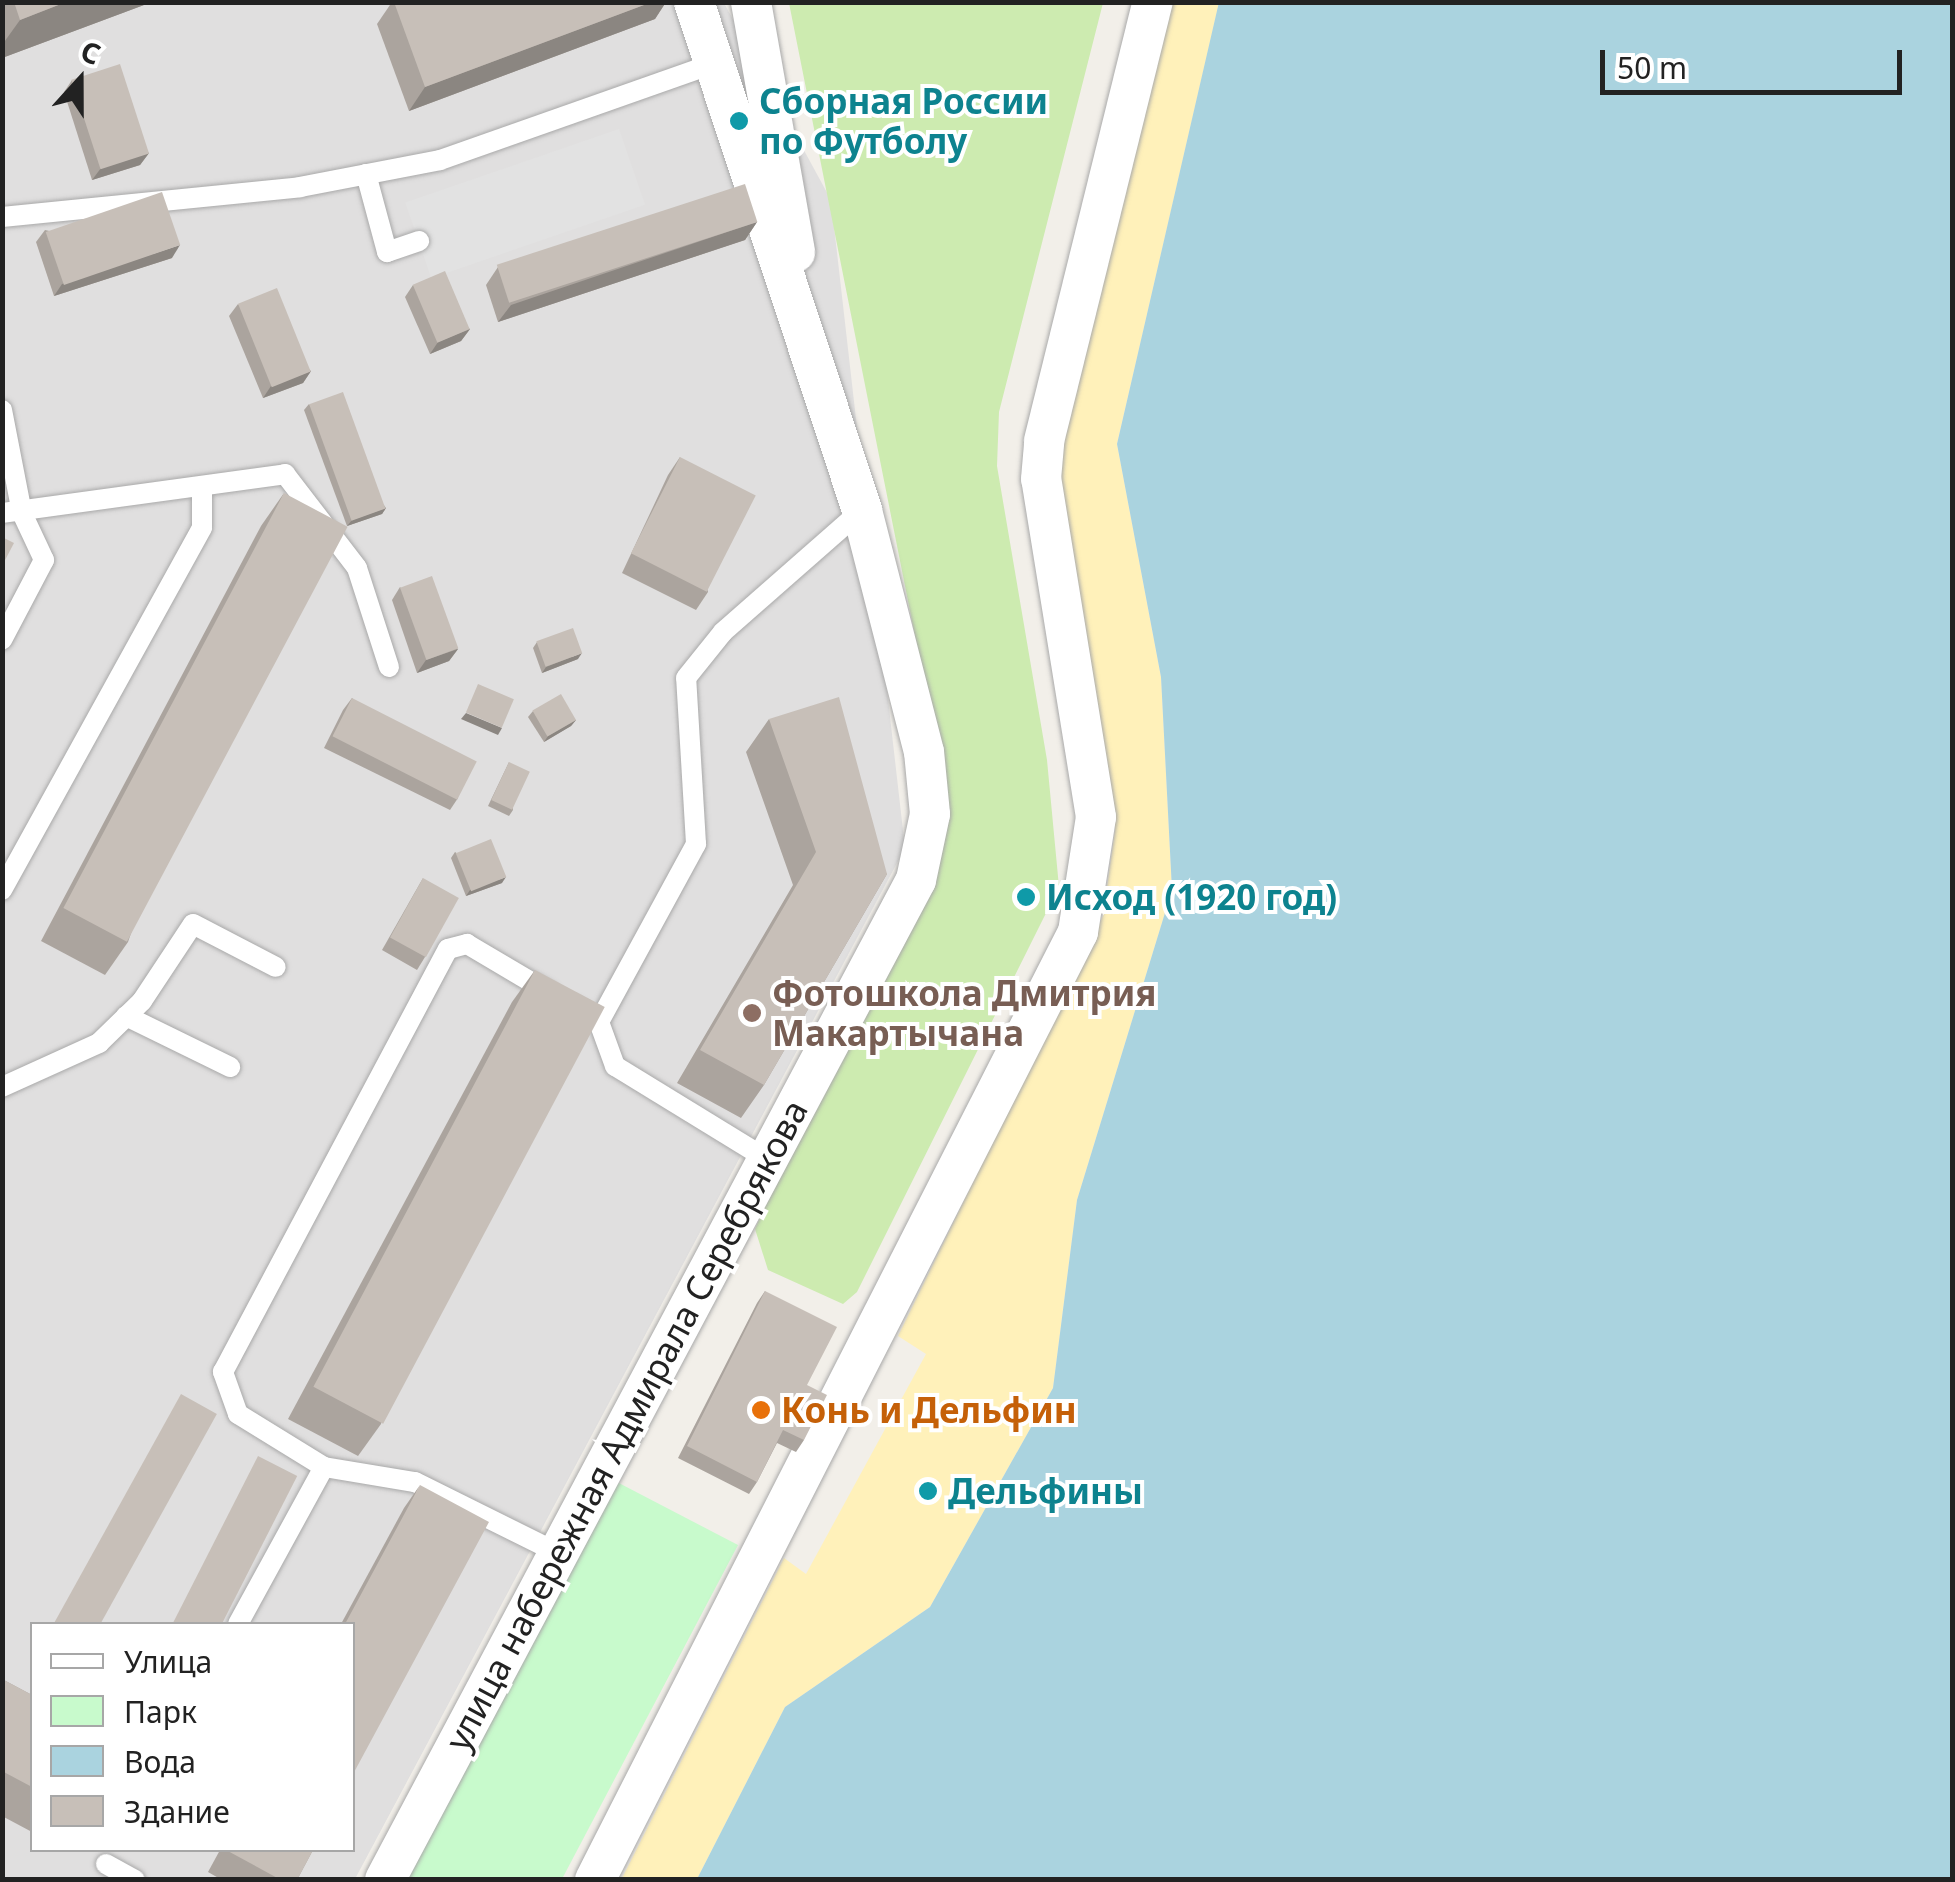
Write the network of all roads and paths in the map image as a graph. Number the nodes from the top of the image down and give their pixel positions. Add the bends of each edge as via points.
1 (694, 2) edge
2 (752, 2) edge
3 (1153, 2) edge
4 (713, 64) junction
5 (366, 174) junction
6 (2, 217) edge
7 (419, 241) dead end
8 (820, 399) junction
9 (2, 410) edge
10 (202, 490) junction
11 (862, 510) junction
12 (12, 513) edge
13 (2, 640) edge
14 (389, 667) dead end
15 (2, 890) edge
16 (276, 966) dead end
17 (126, 1016) junction
18 (599, 1022) junction
19 (230, 1068) dead end
20 (2, 1088) edge
21 (768, 1159) junction
22 (324, 1467) junction
23 (558, 1553) junction
24 (239, 1622) edge
25 (106, 1864) edge
26 (135, 1880) edge
27 (385, 1880) edge
28 (595, 1880) edge

1 - 4 street, улица набережная Адмирала Серебрякова
2 - 8 street, улица набережная Адмирала Серебрякова
3 - 28 street via 1042,460 1064,652 1096,817 1078,932
4 - 5 lane via 440,160
4 - 8 street, улица набережная Адмирала Серебрякова
5 - 6 lane
5 - 7 lane via 387,252
8 - 11 street, улица набережная Адмирала Серебрякова
9 - 12 lane
10 - 12 lane
10 - 14 lane via 285,474 356,568
10 - 15 lane via 202,526
11 - 18 lane via 723,632 686,678 696,844
11 - 21 street, улица набережная Адмирала Серебрякова via 924,752 930,814 916,880
12 - 13 lane via 44,560
16 - 17 lane via 192,924 170,966
17 - 19 lane
17 - 20 lane via 99,1042
18 - 21 lane via 616,1066
18 - 22 lane via 467,944 448,949 223,1372 238,1414
21 - 23 street, улица набережная Адмирала Серебрякова
22 - 23 lane via 415,1482
22 - 24 lane
23 - 27 street, улица набережная Адмирала Серебрякова
25 - 26 lane

